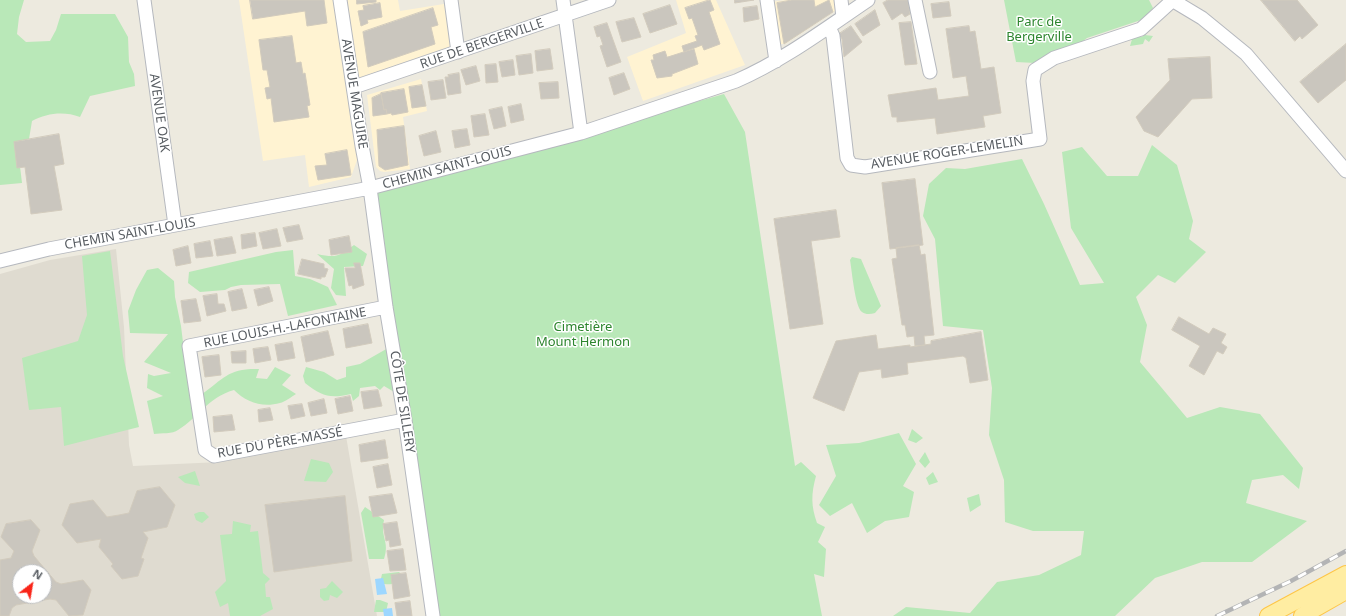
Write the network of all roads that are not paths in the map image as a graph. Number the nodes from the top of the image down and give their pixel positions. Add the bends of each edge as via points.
1 (144, 0) edge
2 (340, 0) edge
3 (451, 0) edge
4 (563, 0) edge
5 (609, 0) edge
6 (767, 0) edge
7 (840, 0) edge
8 (868, 0) edge
9 (914, 0) edge
10 (1172, 0) edge
11 (565, 15) junction
12 (843, 17) junction
13 (829, 28) junction
14 (458, 52) junction
15 (776, 61) junction
16 (930, 72) dead end
17 (354, 87) junction
18 (581, 133) junction
19 (1346, 171) edge
20 (370, 188) junction
21 (175, 225) junction
22 (0, 261) edge
23 (386, 307) junction
24 (197, 399) joint
25 (405, 420) junction
26 (1346, 574) edge
27 (1346, 591) edge
28 (433, 616) edge
29 (1268, 616) edge
30 (1302, 616) edge

1 - 21 street, AVENUE OAK
2 - 17 street, AVENUE MAGUIRE
3 - 14 street
4 - 11 street
5 - 11 street, RUE DE BERGERVILLE
6 - 15 street
7 - 12 street
8 - 12 street, CHEMIN SAINT-LOUIS
9 - 16 street
10 - 13 street, AVENUE ROGER-LEMELIN via 1141,29 1054,58 1036,70 1033,81 1040,139 865,167 851,164 847,158 834,36
10 - 19 street via 1202,18 1246,54
11 - 14 street, RUE DE BERGERVILLE
11 - 18 street
12 - 13 street, CHEMIN SAINT-LOUIS
13 - 15 street, CHEMIN SAINT-LOUIS
14 - 17 street, RUE DE BERGERVILLE
15 - 18 street, CHEMIN SAINT-LOUIS via 736,81
17 - 20 street, AVENUE MAGUIRE
18 - 20 street, CHEMIN SAINT-LOUIS
20 - 21 street, CHEMIN SAINT-LOUIS
20 - 23 street, CÔTE DE SILLERY
21 - 22 street, CHEMIN SAINT-LOUIS via 49,248
23 - 24 street, RUE LOUIS-H.-LAFONTAINE via 189,346
23 - 25 street, CÔTE DE SILLERY
24 - 25 street, RUE DU PÈRE-MASSÉ via 205,450 214,456
25 - 28 street, CÔTE DE SILLERY
26 - 29 main road
27 - 30 main road

